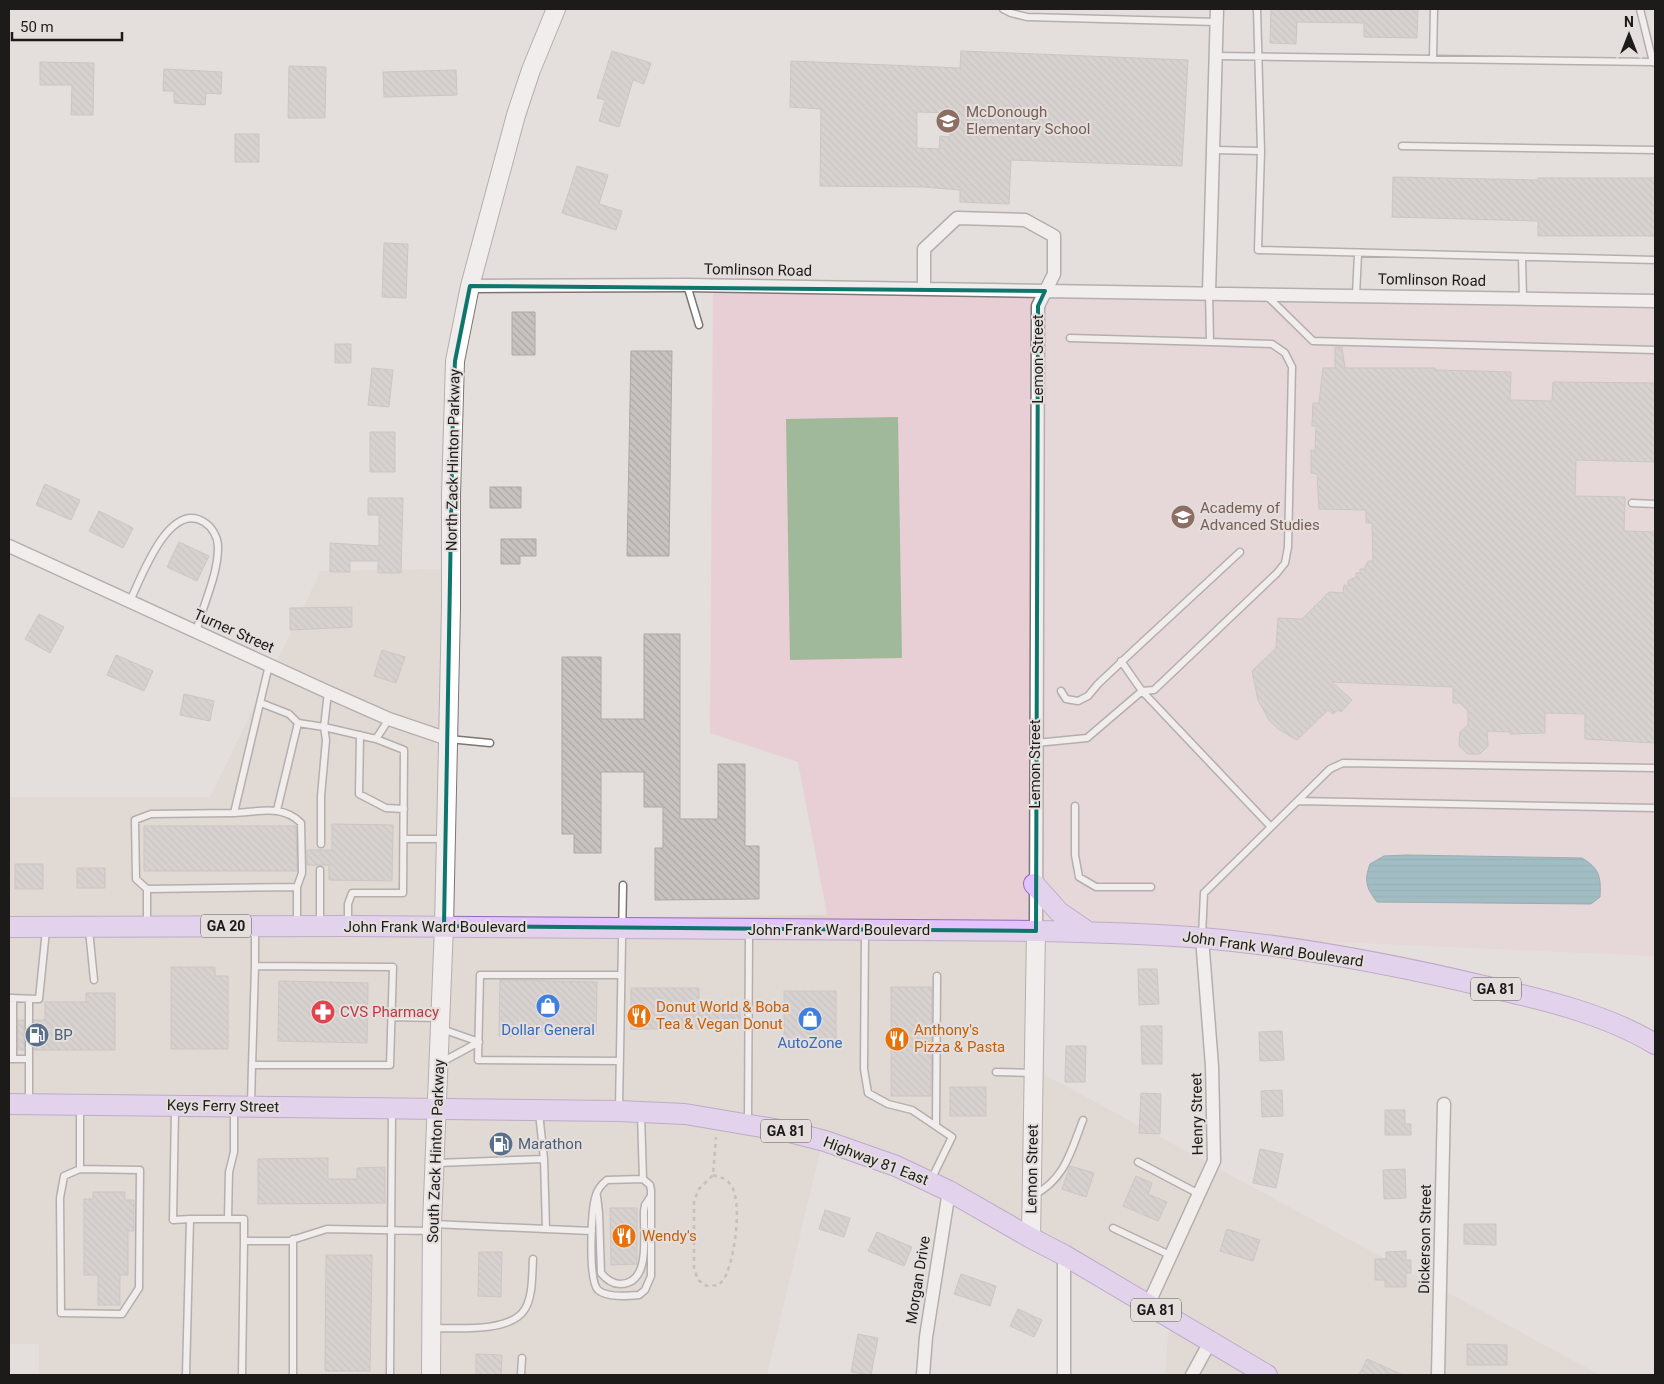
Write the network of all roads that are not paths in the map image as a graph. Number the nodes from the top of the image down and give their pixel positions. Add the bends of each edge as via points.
1 (556, 9) edge
2 (1003, 9) edge
3 (1217, 9) edge
4 (1257, 9) edge
5 (1434, 9) edge
6 (1640, 9) edge
7 (1216, 22) junction
8 (1216, 56) junction
9 (1257, 56) junction
10 (1433, 59) junction
11 (1654, 62) edge
12 (1402, 146) dead end
13 (1214, 150) junction
14 (1655, 150) edge
15 (1261, 151) junction
16 (1358, 254) junction
17 (1522, 257) junction
18 (1655, 260) edge
19 (687, 285) junction
20 (470, 286) junction
21 (924, 289) junction
22 (1045, 291) junction
23 (1208, 292) junction
24 (1265, 294) junction
25 (1356, 295) junction
26 (1523, 298) junction
27 (1655, 301) edge
28 (699, 325) dead end
29 (1070, 338) dead end
30 (1210, 342) junction
31 (1655, 350) edge
32 (1632, 503) dead end
33 (1655, 504) edge
34 (9, 546) edge
35 (1240, 552) dead end
36 (130, 601) junction
37 (196, 632) junction
38 (1121, 661) junction
39 (269, 665) junction
40 (1061, 691) dead end
41 (1142, 691) junction
42 (328, 692) junction
43 (261, 703) junction
44 (389, 719) junction
45 (298, 723) junction
46 (324, 727) junction
47 (360, 735) junction
48 (376, 739) junction
49 (448, 739) junction
50 (490, 743) dead end
51 (1035, 743) junction
52 (1655, 768) edge
53 (1298, 801) junction
54 (1075, 806) dead end
55 (1655, 808) edge
56 (404, 809) junction
57 (277, 810) junction
58 (234, 813) junction
59 (1271, 827) junction
60 (404, 839) junction
61 (444, 839) junction
62 (321, 844) dead end
63 (320, 870) dead end
64 (1034, 884) junction
65 (623, 885) dead end
66 (297, 887) junction
67 (1151, 887) dead end
68 (147, 889) junction
69 (255, 926) junction
70 (297, 926) junction
71 (320, 926) junction
72 (348, 926) junction
73 (444, 926) junction
74 (9, 927) edge
75 (46, 927) junction
76 (89, 927) junction
77 (147, 927) junction
78 (622, 928) junction
79 (749, 930) junction
80 (865, 930) junction
81 (1036, 932) junction
82 (1088, 932) junction
83 (1202, 938) junction
84 (255, 966) junction
85 (620, 975) junction
86 (938, 976) dead end
87 (94, 980) dead end
88 (11, 998) edge
89 (30, 999) junction
90 (391, 1017) junction
91 (441, 1024) junction
92 (478, 1042) junction
93 (1655, 1044) edge
94 (11, 1059) edge
95 (29, 1059) junction
96 (619, 1061) junction
97 (440, 1063) junction
98 (252, 1067) junction
99 (996, 1072) dead end
100 (1033, 1072) junction
101 (9, 1104) edge
102 (29, 1104) junction
103 (1444, 1104) dead end
104 (80, 1105) junction
105 (175, 1106) junction
106 (242, 1106) junction
107 (392, 1108) junction
108 (437, 1109) junction
109 (539, 1110) junction
110 (619, 1111) junction
111 (641, 1113) junction
112 (1083, 1120) dead end
113 (748, 1124) junction
114 (936, 1126) junction
115 (544, 1159) junction
116 (1138, 1162) dead end
117 (433, 1163) junction
118 (80, 1169) junction
119 (643, 1179) junction
120 (931, 1181) junction
121 (949, 1191) junction
122 (596, 1192) junction
123 (1200, 1195) junction
124 (651, 1196) junction
125 (1031, 1197) junction
126 (228, 1218) junction
127 (190, 1219) junction
128 (432, 1228) junction
129 (1113, 1228) dead end
130 (546, 1229) junction
131 (392, 1230) junction
132 (592, 1230) junction
133 (1031, 1238) junction
134 (293, 1239) junction
135 (244, 1241) junction
136 (1064, 1254) junction
137 (1172, 1256) junction
138 (533, 1259) dead end
139 (1148, 1305) junction
140 (431, 1328) junction
141 (1210, 1342) junction
142 (522, 1358) dead end
143 (186, 1375) edge
144 (242, 1375) edge
145 (293, 1375) edge
146 (390, 1375) edge
147 (431, 1375) edge
148 (521, 1375) edge
149 (923, 1375) edge
150 (1064, 1375) edge
151 (1192, 1375) edge
152 (1267, 1375) edge
153 (1438, 1375) edge

1 - 20 main road, North Zack Hinton Parkway via 523,92
2 - 7 lane via 1027,17
3 - 7 street
4 - 9 lane
5 - 10 lane
6 - 11 lane
7 - 8 street
8 - 9 lane
8 - 13 street
9 - 10 lane
9 - 15 lane
10 - 11 lane
12 - 14 lane
13 - 15 lane
13 - 23 street
15 - 16 lane via 1258,250
16 - 17 lane
16 - 25 lane
17 - 18 lane
17 - 26 lane
19 - 20 street, Tomlinson Road
19 - 21 street, Tomlinson Road
19 - 28 lane
20 - 49 main road, North Zack Hinton Parkway via 455,361
21 - 22 street, Tomlinson Road
21 - 22 street, Lemon Street via 924,248 957,218 1024,220 1054,236 1054,274
22 - 23 street, Tomlinson Road
22 - 51 street, Lemon Street via 1038,306
23 - 24 street, Tomlinson Road
23 - 30 lane
24 - 25 street, Tomlinson Road
24 - 31 lane via 1313,341
25 - 26 street, Tomlinson Road
26 - 27 street, Tomlinson Road
29 - 30 lane
30 - 41 lane via 1272,344 1285,353 1292,367 1289,527 1284,563 1180,667 1154,690
32 - 33 lane
34 - 36 street, Turner Street
35 - 38 lane
36 - 37 street, Turner Street
36 - 37 lane via 165,534 186,518 200,520 212,527 218,546 209,593
37 - 39 street, Turner Street
38 - 40 lane via 1088,696 1078,701 1066,699
38 - 41 lane
39 - 42 street, Turner Street
39 - 43 lane
41 - 51 lane via 1087,738
41 - 59 lane
42 - 44 street, Turner Street
42 - 46 lane
43 - 45 lane via 289,714
43 - 58 lane
44 - 48 lane
44 - 49 street, Turner Street
45 - 46 lane
45 - 57 lane
46 - 47 lane
46 - 62 lane
47 - 48 lane
47 - 56 lane via 359,794 386,808
48 - 56 lane via 404,750
49 - 50 lane
49 - 61 main road, North Zack Hinton Parkway
51 - 64 street, Lemon Street
52 - 53 lane via 1343,763 1330,769
53 - 55 lane
53 - 59 lane
54 - 67 lane via 1075,855 1079,877 1096,887
56 - 60 lane
57 - 58 lane
57 - 66 lane via 291,813 301,823 302,873
58 - 68 lane via 151,814 135,820 136,878
59 - 83 lane via 1204,894
60 - 61 lane
60 - 72 lane via 403,893 352,893 348,904
61 - 73 main road, North Zack Hinton Parkway
63 - 71 lane
64 - 81 street, Lemon Street
64 - 82 main road via 1060,912
65 - 78 lane
66 - 68 lane
66 - 70 lane
68 - 77 lane
69 - 70 main road, John Frank Ward Boulevard / GA 20
69 - 77 main road, John Frank Ward Boulevard / GA 20
69 - 84 lane
70 - 71 main road, John Frank Ward Boulevard / GA 20
71 - 72 main road, John Frank Ward Boulevard / GA 20
72 - 73 main road, John Frank Ward Boulevard / GA 20
73 - 78 main road, John Frank Ward Boulevard / GA 81
73 - 91 main road, South Zack Hinton Parkway
74 - 75 main road, John Frank Ward Boulevard / GA 20
75 - 76 main road, John Frank Ward Boulevard / GA 20
75 - 89 lane via 39,999
76 - 77 main road, John Frank Ward Boulevard / GA 20
76 - 87 lane
78 - 79 main road, John Frank Ward Boulevard / GA 81
78 - 85 lane
79 - 80 main road, John Frank Ward Boulevard / GA 81
79 - 113 lane
80 - 81 main road, John Frank Ward Boulevard / GA 81
80 - 114 lane via 864,1069 868,1093 888,1104 912,1110
81 - 82 main road, John Frank Ward Boulevard / GA 81
81 - 100 main road, Lemon Street
82 - 83 main road, John Frank Ward Boulevard / GA 81
83 - 93 main road, John Frank Ward Boulevard / GA 81 via 1260,944 1462,980 1566,1007 1631,1031
83 - 123 street, Henry Street via 1212,1066 1214,1162
84 - 90 lane via 392,967
84 - 98 lane
85 - 92 lane via 480,975
85 - 96 lane
86 - 114 lane
88 - 89 lane
88 - 94 lane
89 - 95 lane
90 - 91 lane
90 - 98 lane via 390,1066
91 - 92 lane
91 - 97 main road, South Zack Hinton Parkway
92 - 96 lane via 478,1060
92 - 97 lane
94 - 95 lane
95 - 102 lane
96 - 110 lane
97 - 108 main road, South Zack Hinton Parkway
98 - 106 lane
99 - 100 lane
100 - 125 main road, Lemon Street
101 - 102 main road, Keys Ferry Street
102 - 104 main road, Keys Ferry Street
103 - 153 street, Dickerson Street
104 - 105 main road, Keys Ferry Street
104 - 118 lane
105 - 106 main road, Keys Ferry Street
105 - 127 lane via 173,1220
106 - 107 main road, Keys Ferry Street
106 - 126 lane via 229,1172
107 - 108 main road, Keys Ferry Street
107 - 131 lane
108 - 109 main road, Highway 81 East / GA 81
108 - 117 main road, South Zack Hinton Parkway
109 - 110 main road, Highway 81 East / GA 81
109 - 115 lane
110 - 111 main road, Highway 81 East / GA 81
111 - 113 main road, Highway 81 East / GA 81 via 716,1118
111 - 119 lane
112 - 125 lane via 1068,1161 1050,1187
113 - 120 main road, Highway 81 East / GA 81 via 834,1144
114 - 120 lane via 952,1138
115 - 117 lane
115 - 130 lane
116 - 123 lane
117 - 128 main road, South Zack Hinton Parkway
118 - 118 lane via 64,1176 60,1198 62,1313 122,1314 139,1288 140,1170
119 - 122 lane via 607,1180
119 - 124 lane via 650,1185
120 - 121 main road, Highway 81 East / GA 81
121 - 133 main road, Highway 81 East / GA 81
121 - 149 street, Morgan Drive
122 - 124 lane via 600,1213 601,1273 616,1284 630,1283 642,1271 644,1211
122 - 132 lane
123 - 137 street, Henry Street
124 - 132 lane via 652,1276 639,1295 608,1294 596,1288
125 - 133 main road, Lemon Street
126 - 127 lane
126 - 135 lane via 244,1219
127 - 143 lane
128 - 130 lane
128 - 131 lane
128 - 140 main road, South Zack Hinton Parkway
129 - 137 lane
130 - 132 lane
131 - 134 lane via 327,1229
131 - 146 lane
133 - 136 main road, Highway 81 East / GA 81
134 - 135 lane
134 - 145 lane
135 - 144 lane
136 - 139 main road, Highway 81 East / GA 81
136 - 150 street
137 - 139 street, Henry Street
138 - 140 lane via 527,1308 520,1316 481,1328
139 - 141 main road, Highway 81 East / GA 81
140 - 147 main road, South Zack Hinton Parkway
141 - 151 street
141 - 152 main road, Highway 81 East / GA 81
142 - 148 lane

